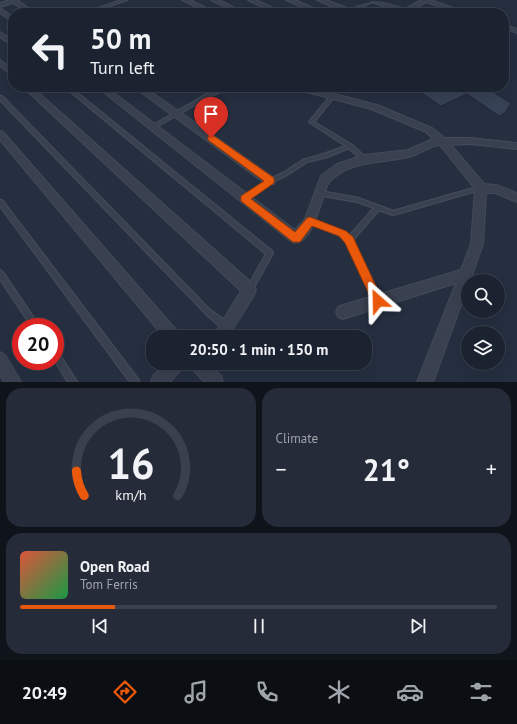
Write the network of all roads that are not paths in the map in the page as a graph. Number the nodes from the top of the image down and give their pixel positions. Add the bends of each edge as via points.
1 (14, 0) edge
2 (125, 0) edge
3 (185, 0) edge
4 (214, 0) edge
5 (251, 0) edge
6 (289, 0) edge
7 (319, 0) edge
8 (372, 0) edge
9 (425, 0) edge
10 (0, 5) edge
11 (305, 6) junction
12 (25, 8) edge
13 (101, 8) edge
14 (203, 8) edge
15 (231, 8) edge
16 (269, 8) edge
17 (310, 8) edge
18 (339, 8) edge
19 (360, 8) edge
20 (394, 8) edge
21 (412, 8) edge
22 (449, 8) edge
23 (0, 34) edge
24 (8, 41) edge
25 (32, 92) edge
26 (73, 92) edge
27 (108, 92) edge
28 (145, 92) edge
29 (218, 92) edge
30 (317, 92) edge
31 (333, 96) junction
32 (0, 97) edge
33 (175, 113) junction
34 (152, 126) junction
35 (0, 134) edge
36 (443, 142) junction
37 (350, 146) junction
38 (517, 146) edge
39 (364, 159) junction
40 (270, 181) junction
41 (481, 188) junction
42 (320, 193) junction
43 (517, 198) edge
44 (245, 199) junction
45 (0, 202) edge
46 (378, 208) junction
47 (310, 221) junction
48 (349, 240) junction
49 (0, 273) edge
50 (466, 274) edge
51 (461, 276) edge
52 (461, 287) edge
53 (249, 290) junction
54 (378, 301) junction
55 (343, 312) dead end
56 (30, 318) edge
57 (226, 326) junction
58 (167, 330) edge
59 (224, 330) edge
60 (1, 365) edge
61 (64, 369) edge
62 (170, 370) edge
63 (206, 370) edge
64 (13, 382) edge
65 (73, 382) edge
66 (135, 382) edge
67 (159, 382) edge
68 (215, 382) edge
69 (425, 382) edge

1 - 10 street
1 - 12 street
2 - 13 lane
3 - 14 street
4 - 15 street
5 - 16 street
6 - 11 street
7 - 11 street
7 - 18 street
8 - 19 street
8 - 20 street
9 - 21 street
9 - 22 street
11 - 17 street
23 - 24 street
25 - 53 street
26 - 53 lane via 270,253
27 - 34 street
28 - 33 street
29 - 33 lane
30 - 31 street
31 - 36 street via 374,107 429,130
31 - 37 lane via 311,122
32 - 57 lane via 208,312
33 - 34 lane
33 - 40 street
34 - 44 street
35 - 58 street
36 - 38 street via 470,141
36 - 39 street via 435,142 410,153
36 - 41 street
37 - 39 lane
37 - 40 lane via 305,161
39 - 42 street via 340,167 325,179
40 - 44 lane
41 - 43 street via 496,189
41 - 46 lane via 393,213
41 - 50 street via 477,244
42 - 46 lane via 358,200
42 - 47 street
44 - 47 street via 296,238
45 - 66 lane
46 - 48 lane
47 - 48 lane via 342,234
48 - 54 lane
49 - 56 lane
51 - 54 street
52 - 69 street
53 - 57 street
54 - 55 street
57 - 59 street
60 - 64 street
61 - 65 lane
62 - 67 street
63 - 68 street

